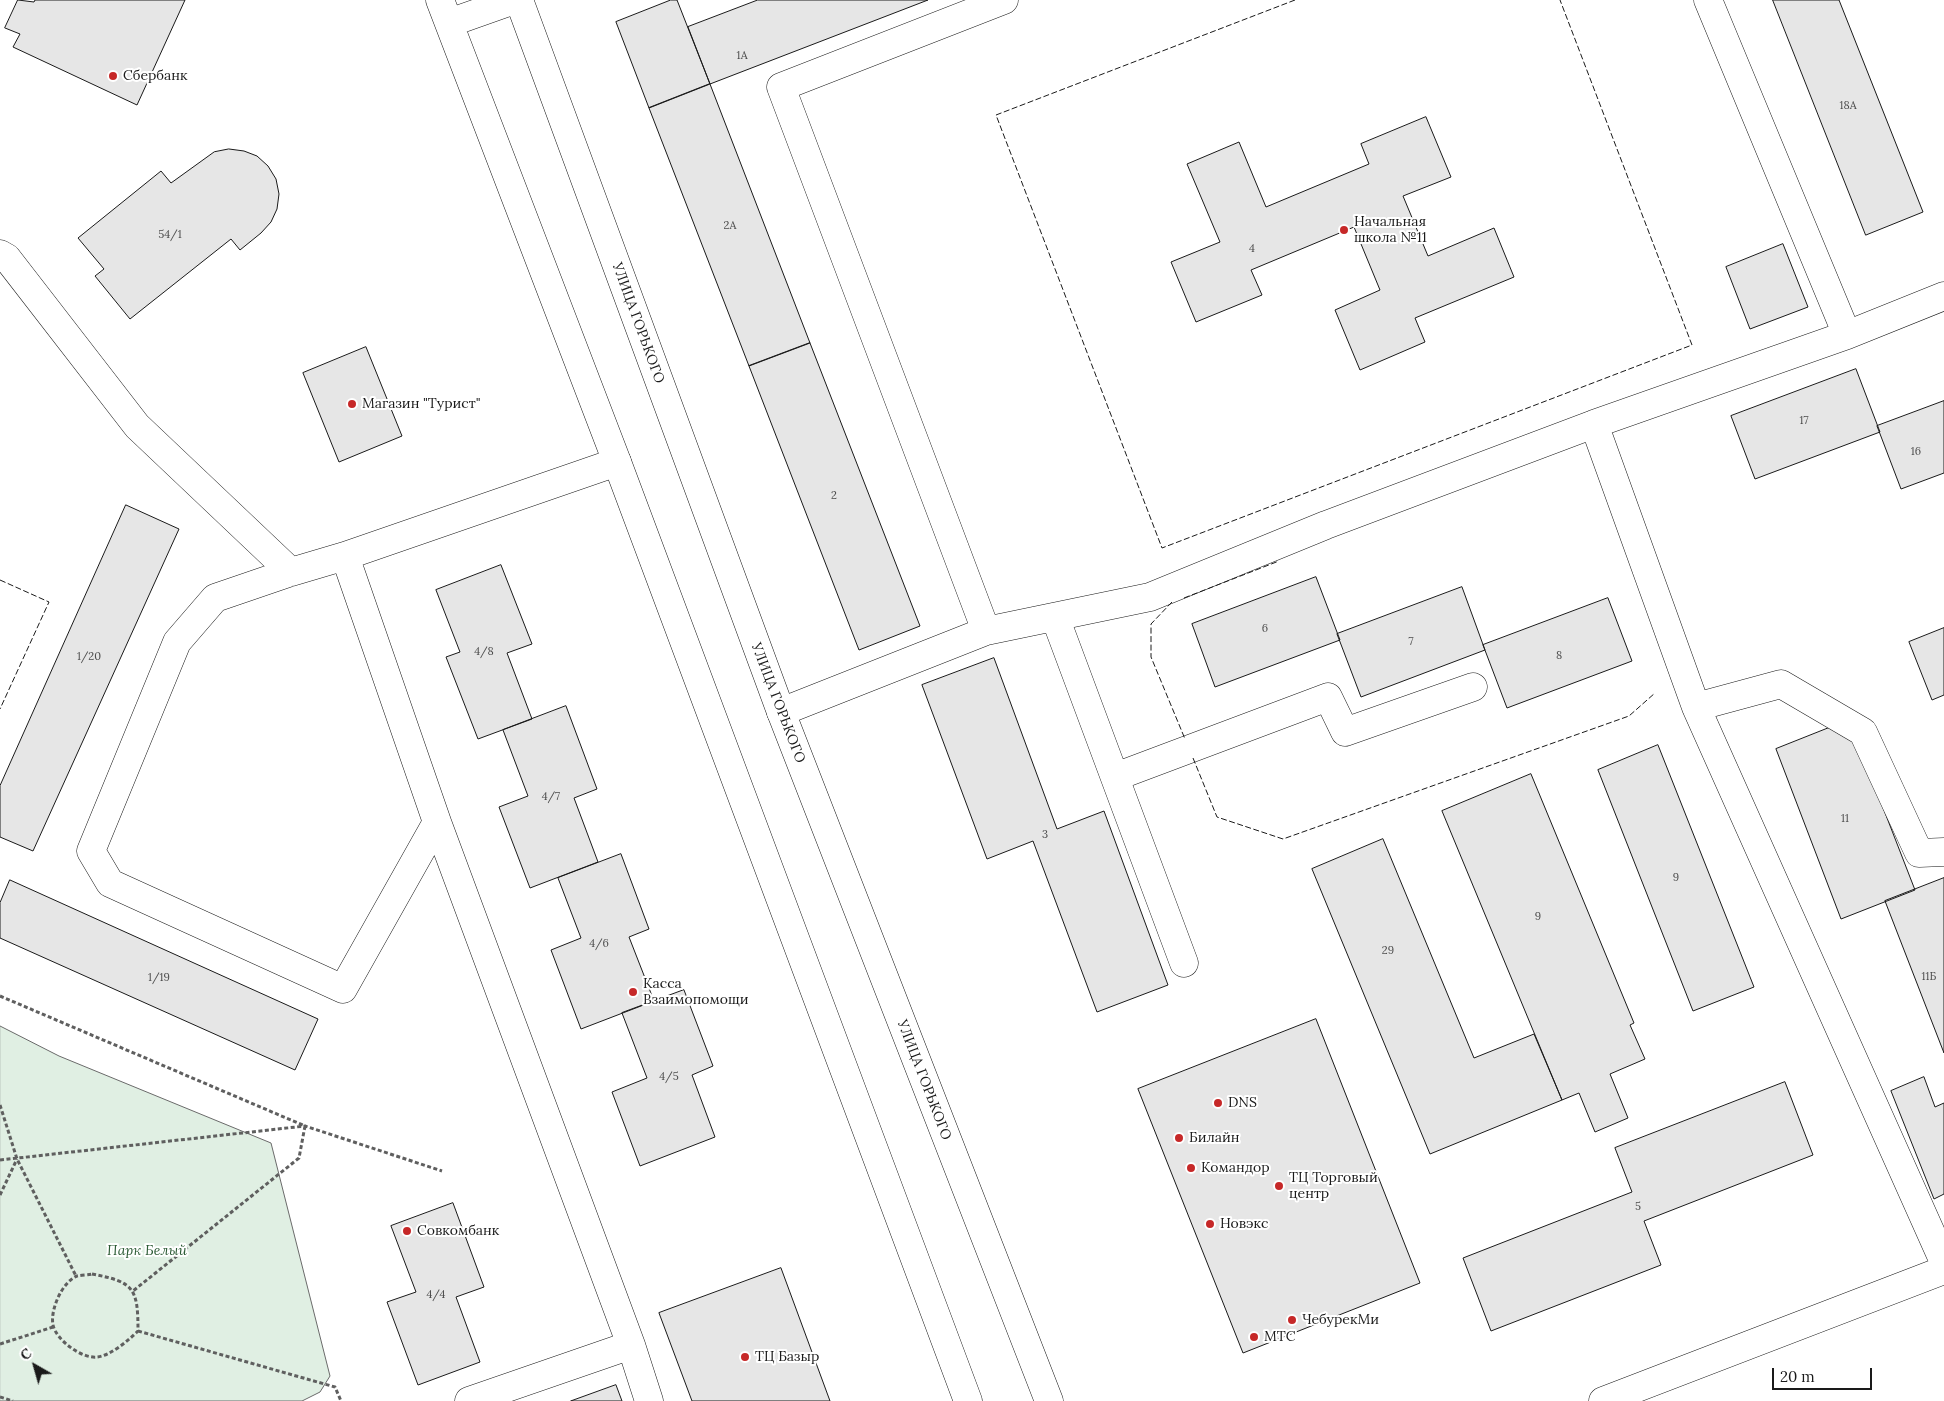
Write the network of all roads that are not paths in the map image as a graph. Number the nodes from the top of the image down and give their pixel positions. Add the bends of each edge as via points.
1 (514, 0) edge
2 (519, 0) edge
3 (1004, 0) edge
4 (1708, 0) edge
5 (445, 11) edge
6 (0, 254) edge
7 (1944, 296) edge
8 (1847, 335) junction
9 (1594, 424) junction
10 (616, 462) junction
11 (345, 556) junction
12 (291, 572) junction
13 (1056, 617) junction
14 (986, 631) junction
15 (1473, 688) dead end
16 (1696, 707) junction
17 (782, 712) junction
18 (1115, 777) junction
19 (437, 822) junction
20 (1944, 852) edge
21 (1184, 963) dead end
22 (1944, 1262) edge
23 (1944, 1270) edge
24 (631, 1345) junction
25 (469, 1401) edge
26 (649, 1401) edge
27 (968, 1401) edge
28 (1049, 1401) edge
29 (1603, 1401) edge

1 - 5 main road
2 - 17 main road, УЛИЦА ГОРЬКОГО
3 - 14 main road via 781,87
4 - 8 main road
5 - 10 main road
6 - 12 main road via 7,258 137,426
7 - 8 main road
8 - 9 main road
9 - 13 main road via 1326,525 1150,597
9 - 16 main road
10 - 11 main road
10 - 27 main road
11 - 12 main road
11 - 19 main road
12 - 19 main road via 216,598 177,642 91,851 110,883 343,989
13 - 14 main road
13 - 18 main road
14 - 17 main road
15 - 18 main road via 1345,732 1328,696
16 - 20 main road via 1781,684 1864,732 1919,853
16 - 22 main road
17 - 28 main road, УЛИЦА ГОРЬКОГО
18 - 21 main road
19 - 24 main road
23 - 29 main road
24 - 25 main road
24 - 26 main road

